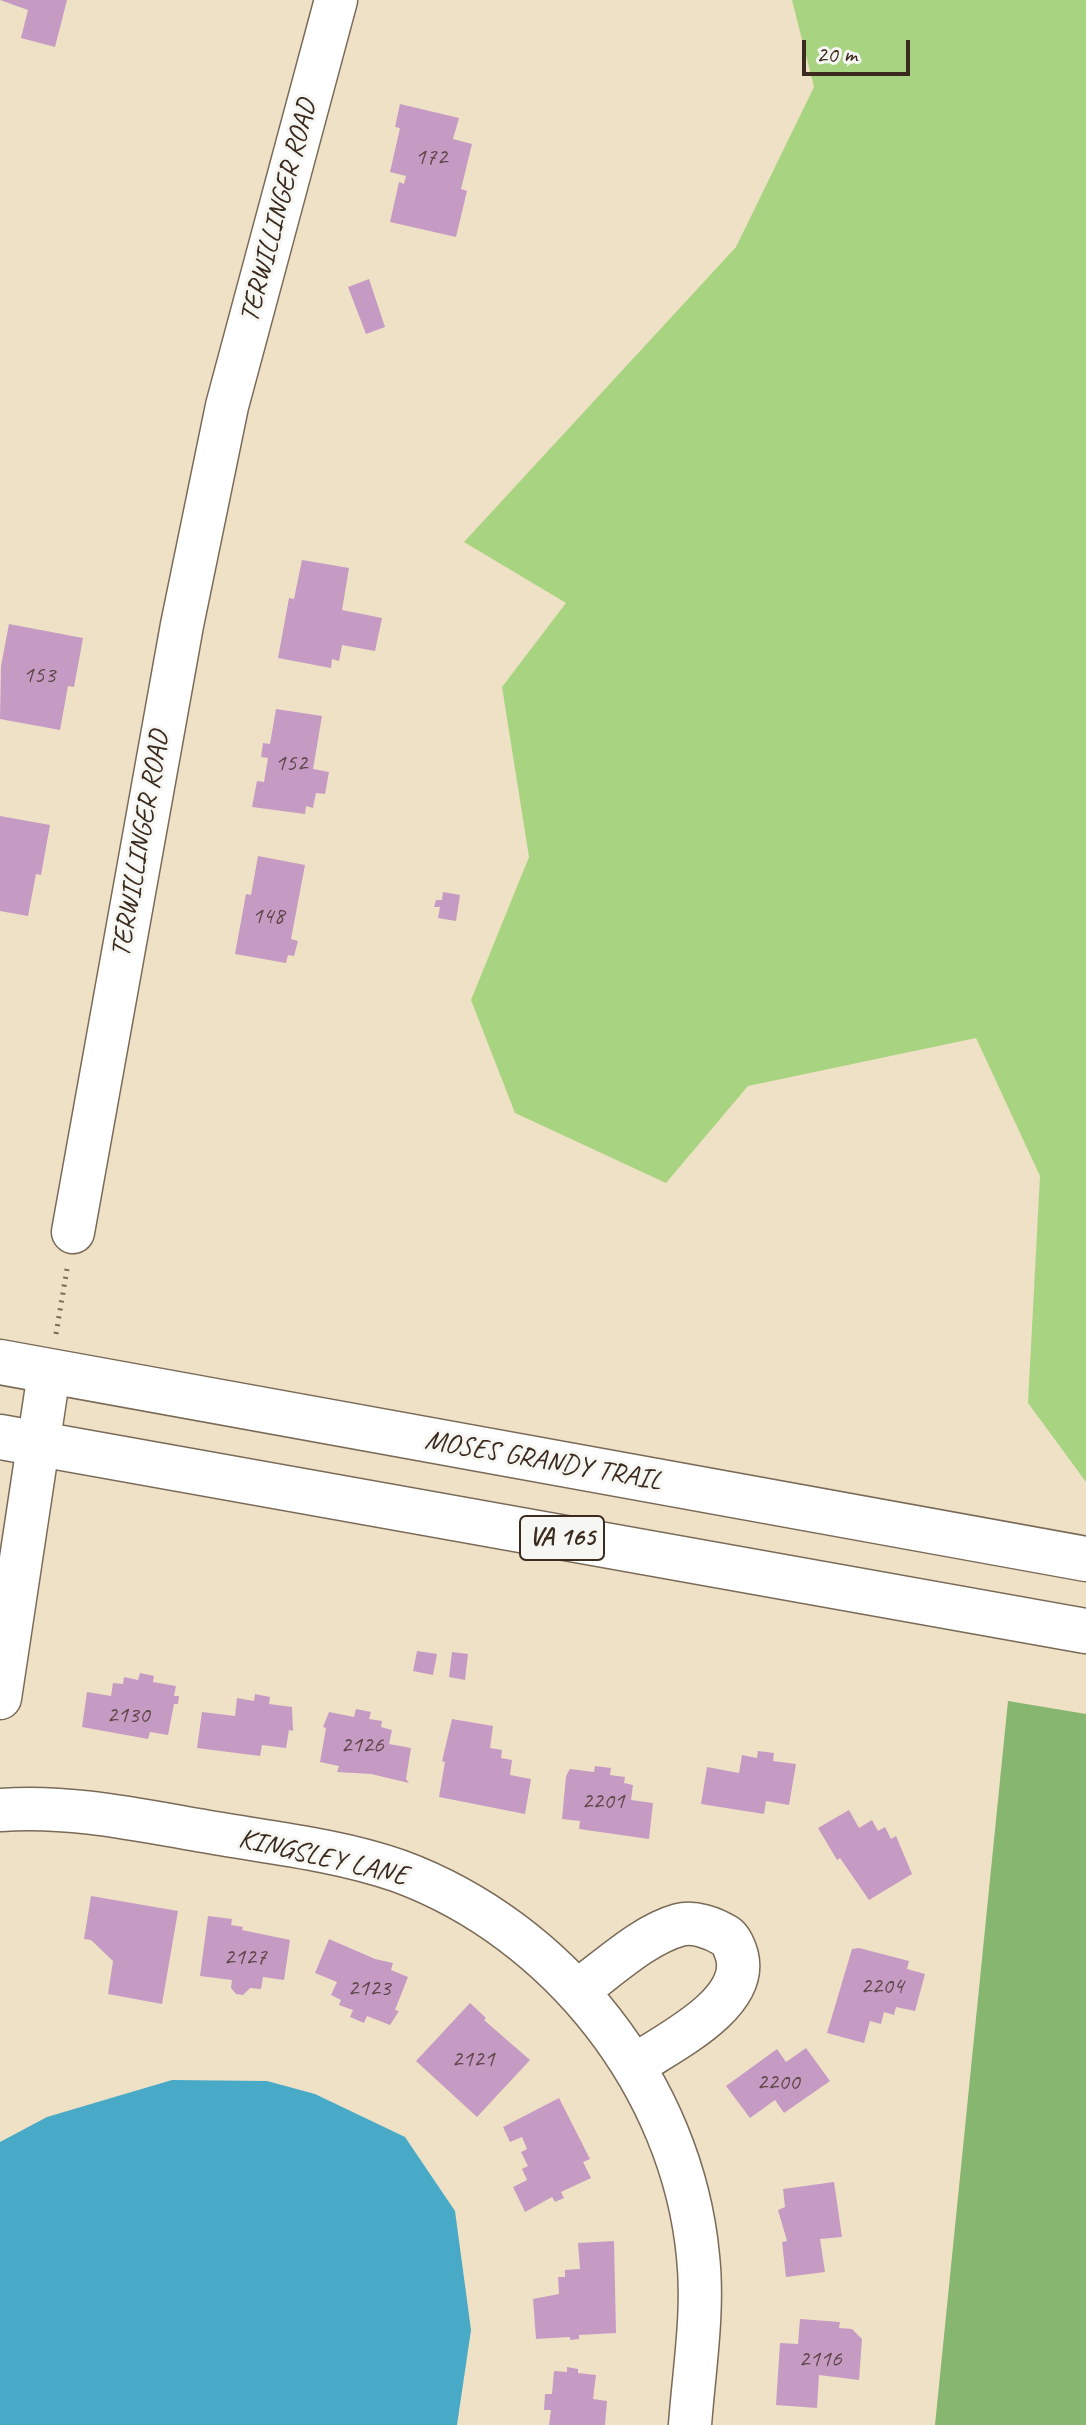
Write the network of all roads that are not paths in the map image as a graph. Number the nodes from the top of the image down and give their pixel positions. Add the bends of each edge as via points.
1 (336, 0) edge
2 (73, 1232) road end
3 (0, 1362) edge
4 (49, 1373) junction
5 (19, 1441) edge
6 (1086, 1559) edge
7 (1086, 1631) edge
8 (0, 1698) edge
9 (0, 1810) edge
10 (577, 1991) junction
11 (635, 2065) junction
12 (690, 2425) edge

1 - 2 street, TERWILLINGER ROAD via 227,406 179,640
3 - 4 main road, MOSES GRANDY TRAIL
4 - 5 street
4 - 6 main road, MOSES GRANDY TRAIL
5 - 7 main road, VA 165
5 - 8 street
9 - 10 street, KINGSLEY LANE via 45,1806 285,1845 396,1870 439,1889 518,1937
10 - 11 street, KINGSLEY LANE
10 - 11 street via 682,1924 709,1927 730,1939 738,1959 736,1985 716,2010
11 - 12 street, KINGSLEY LANE via 668,2132 694,2220 700,2296

